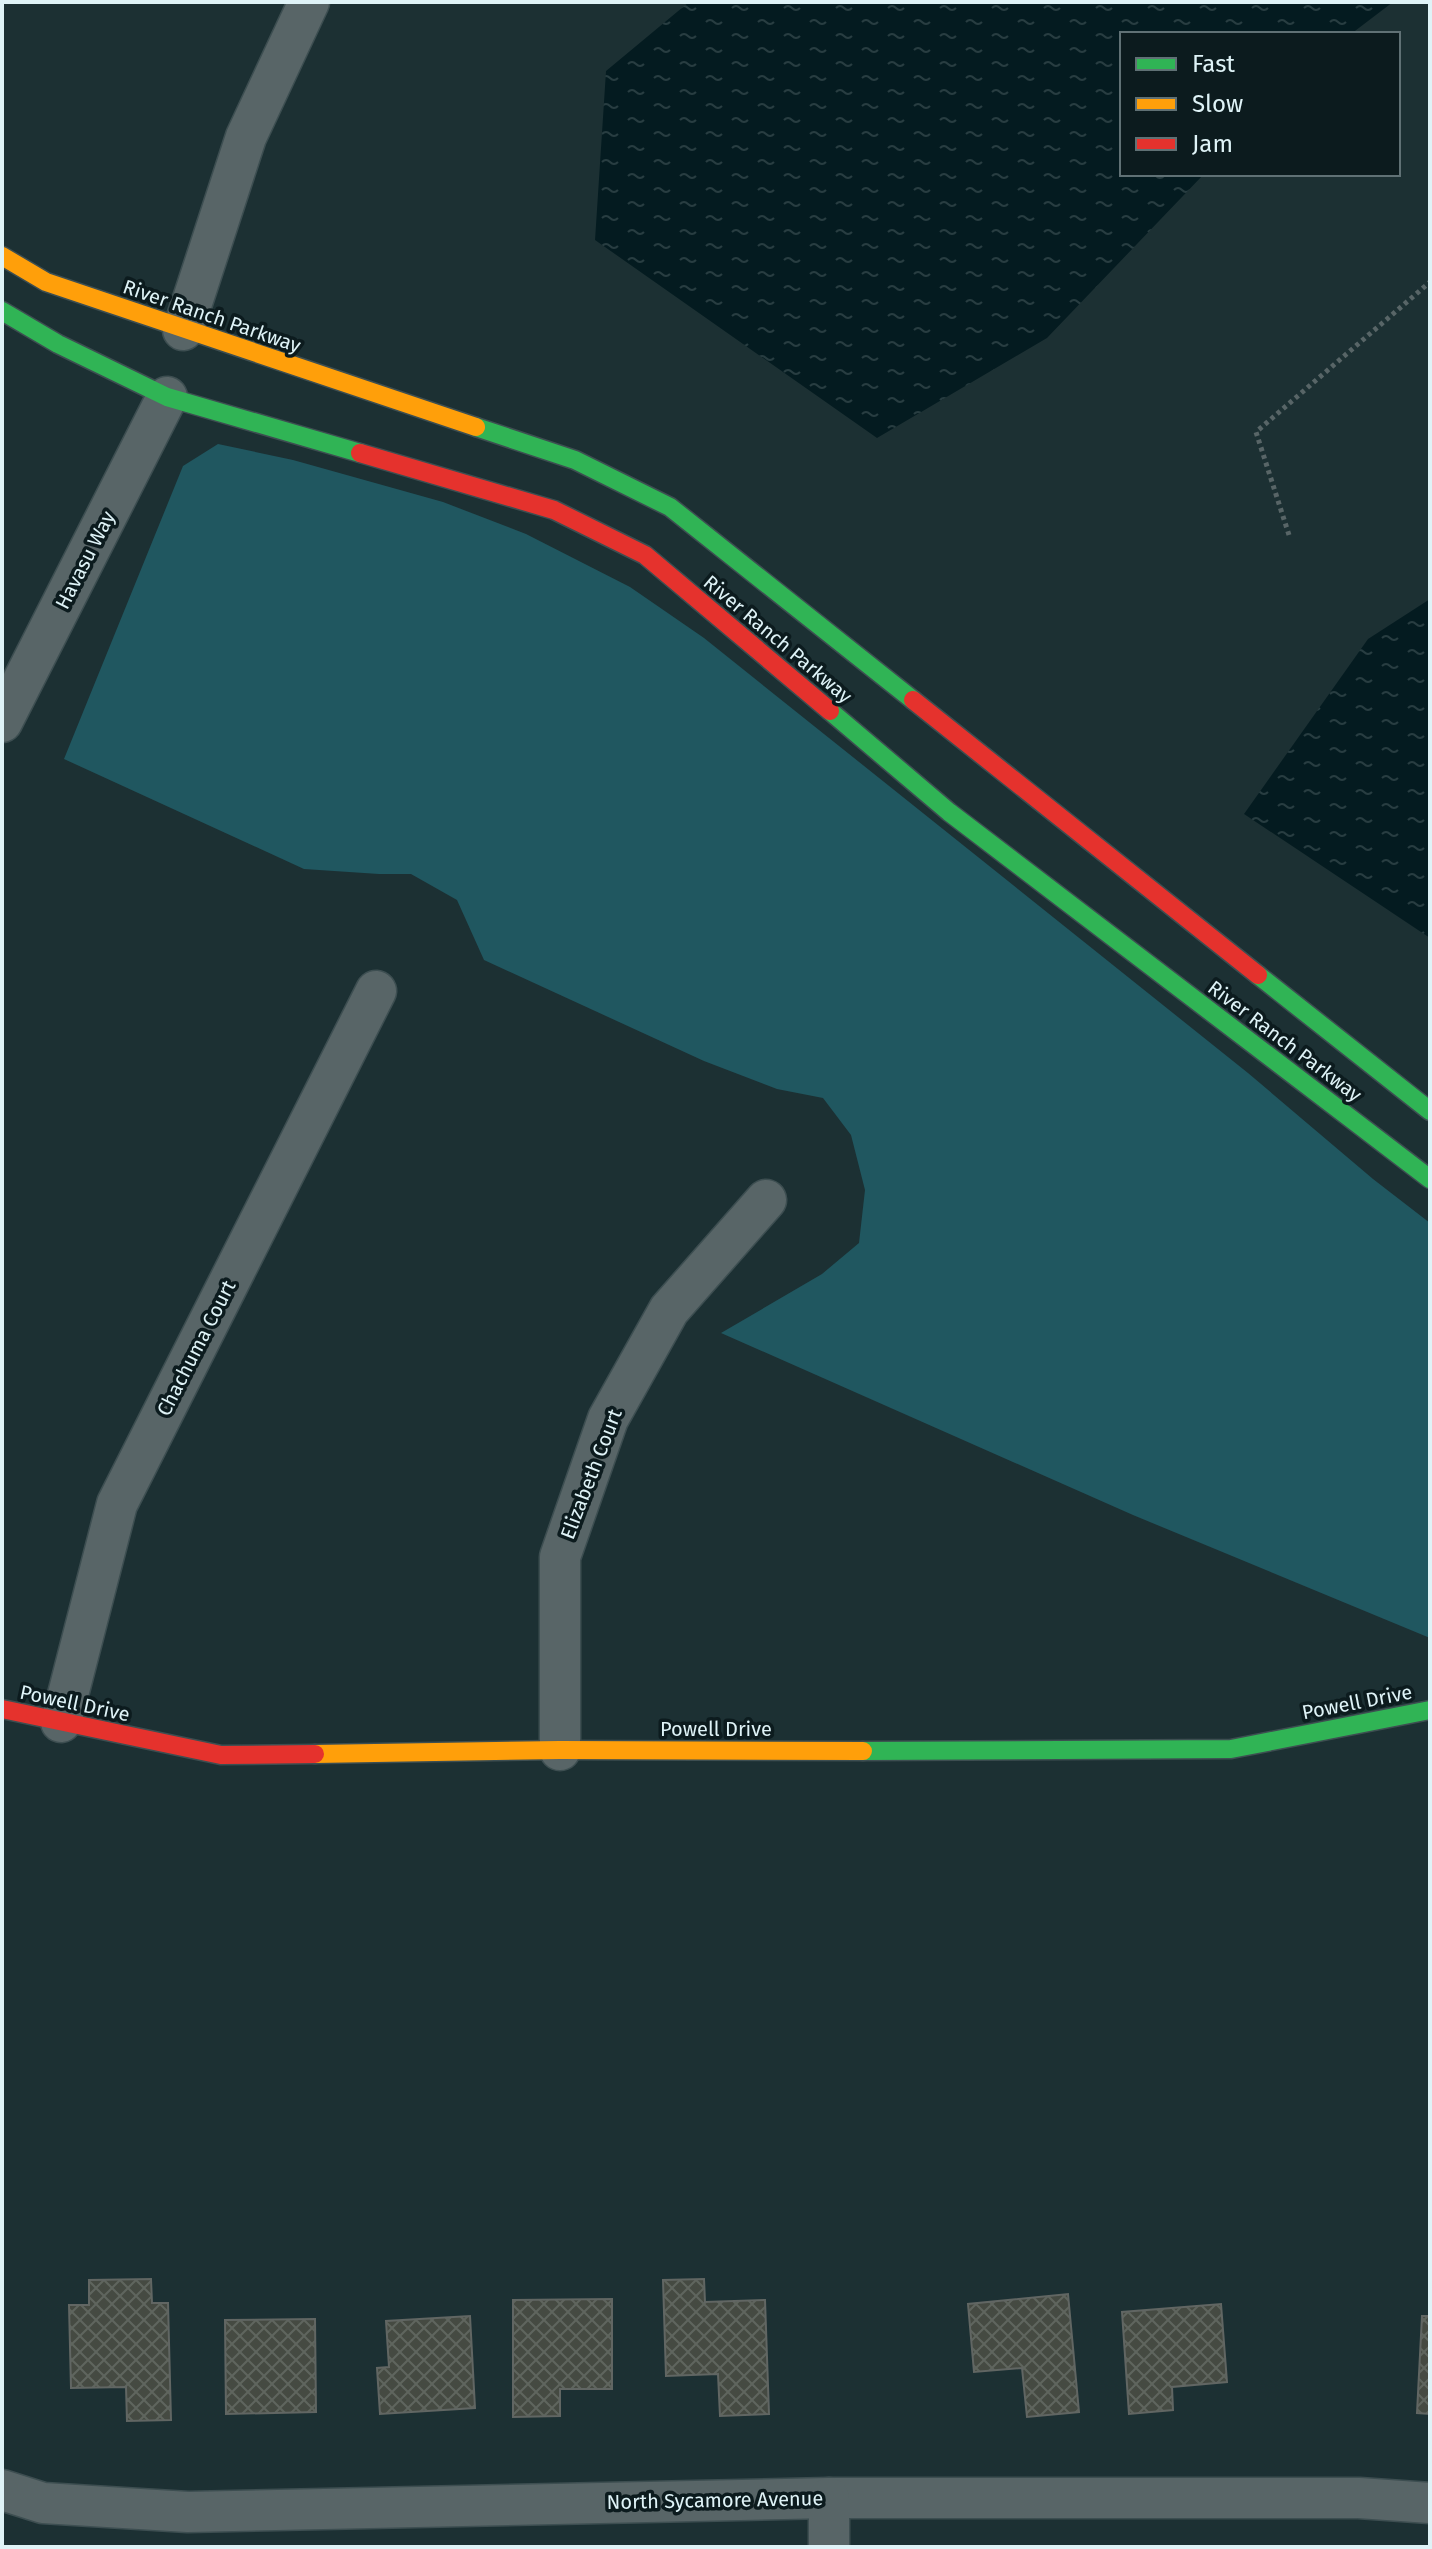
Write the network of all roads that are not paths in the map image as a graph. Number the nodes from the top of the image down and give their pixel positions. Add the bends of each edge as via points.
1 (309, 2) edge
2 (2, 256) edge
3 (2, 311) edge
4 (183, 330) junction
5 (167, 397) junction
6 (2, 722) edge
7 (376, 991) dead end
8 (1430, 1111) edge
9 (1430, 1179) edge
10 (766, 1200) dead end
11 (2, 1709) edge
12 (1430, 1710) edge
13 (61, 1722) junction
14 (560, 1750) junction
15 (2, 2490) edge
16 (829, 2498) junction
17 (1430, 2503) edge
18 (829, 2547) edge

1 - 4 street via 246,137
2 - 4 street, River Ranch Parkway via 46,282
3 - 5 street, River Ranch Parkway
4 - 8 street, River Ranch Parkway via 575,460 670,507
5 - 6 street, Havasu Way
5 - 9 street, River Ranch Parkway via 554,510 645,555 949,812
7 - 13 street, Chachuma Court via 117,1504
10 - 14 street, Elizabeth Court via 669,1310 608,1419 560,1557
11 - 13 street, Powell Drive
12 - 14 street, Powell Drive via 1231,1749
13 - 14 street, Powell Drive via 221,1755
15 - 16 street, North Sycamore Avenue via 43,2503 188,2512
16 - 17 street, North Sycamore Avenue via 1359,2498
16 - 18 street

